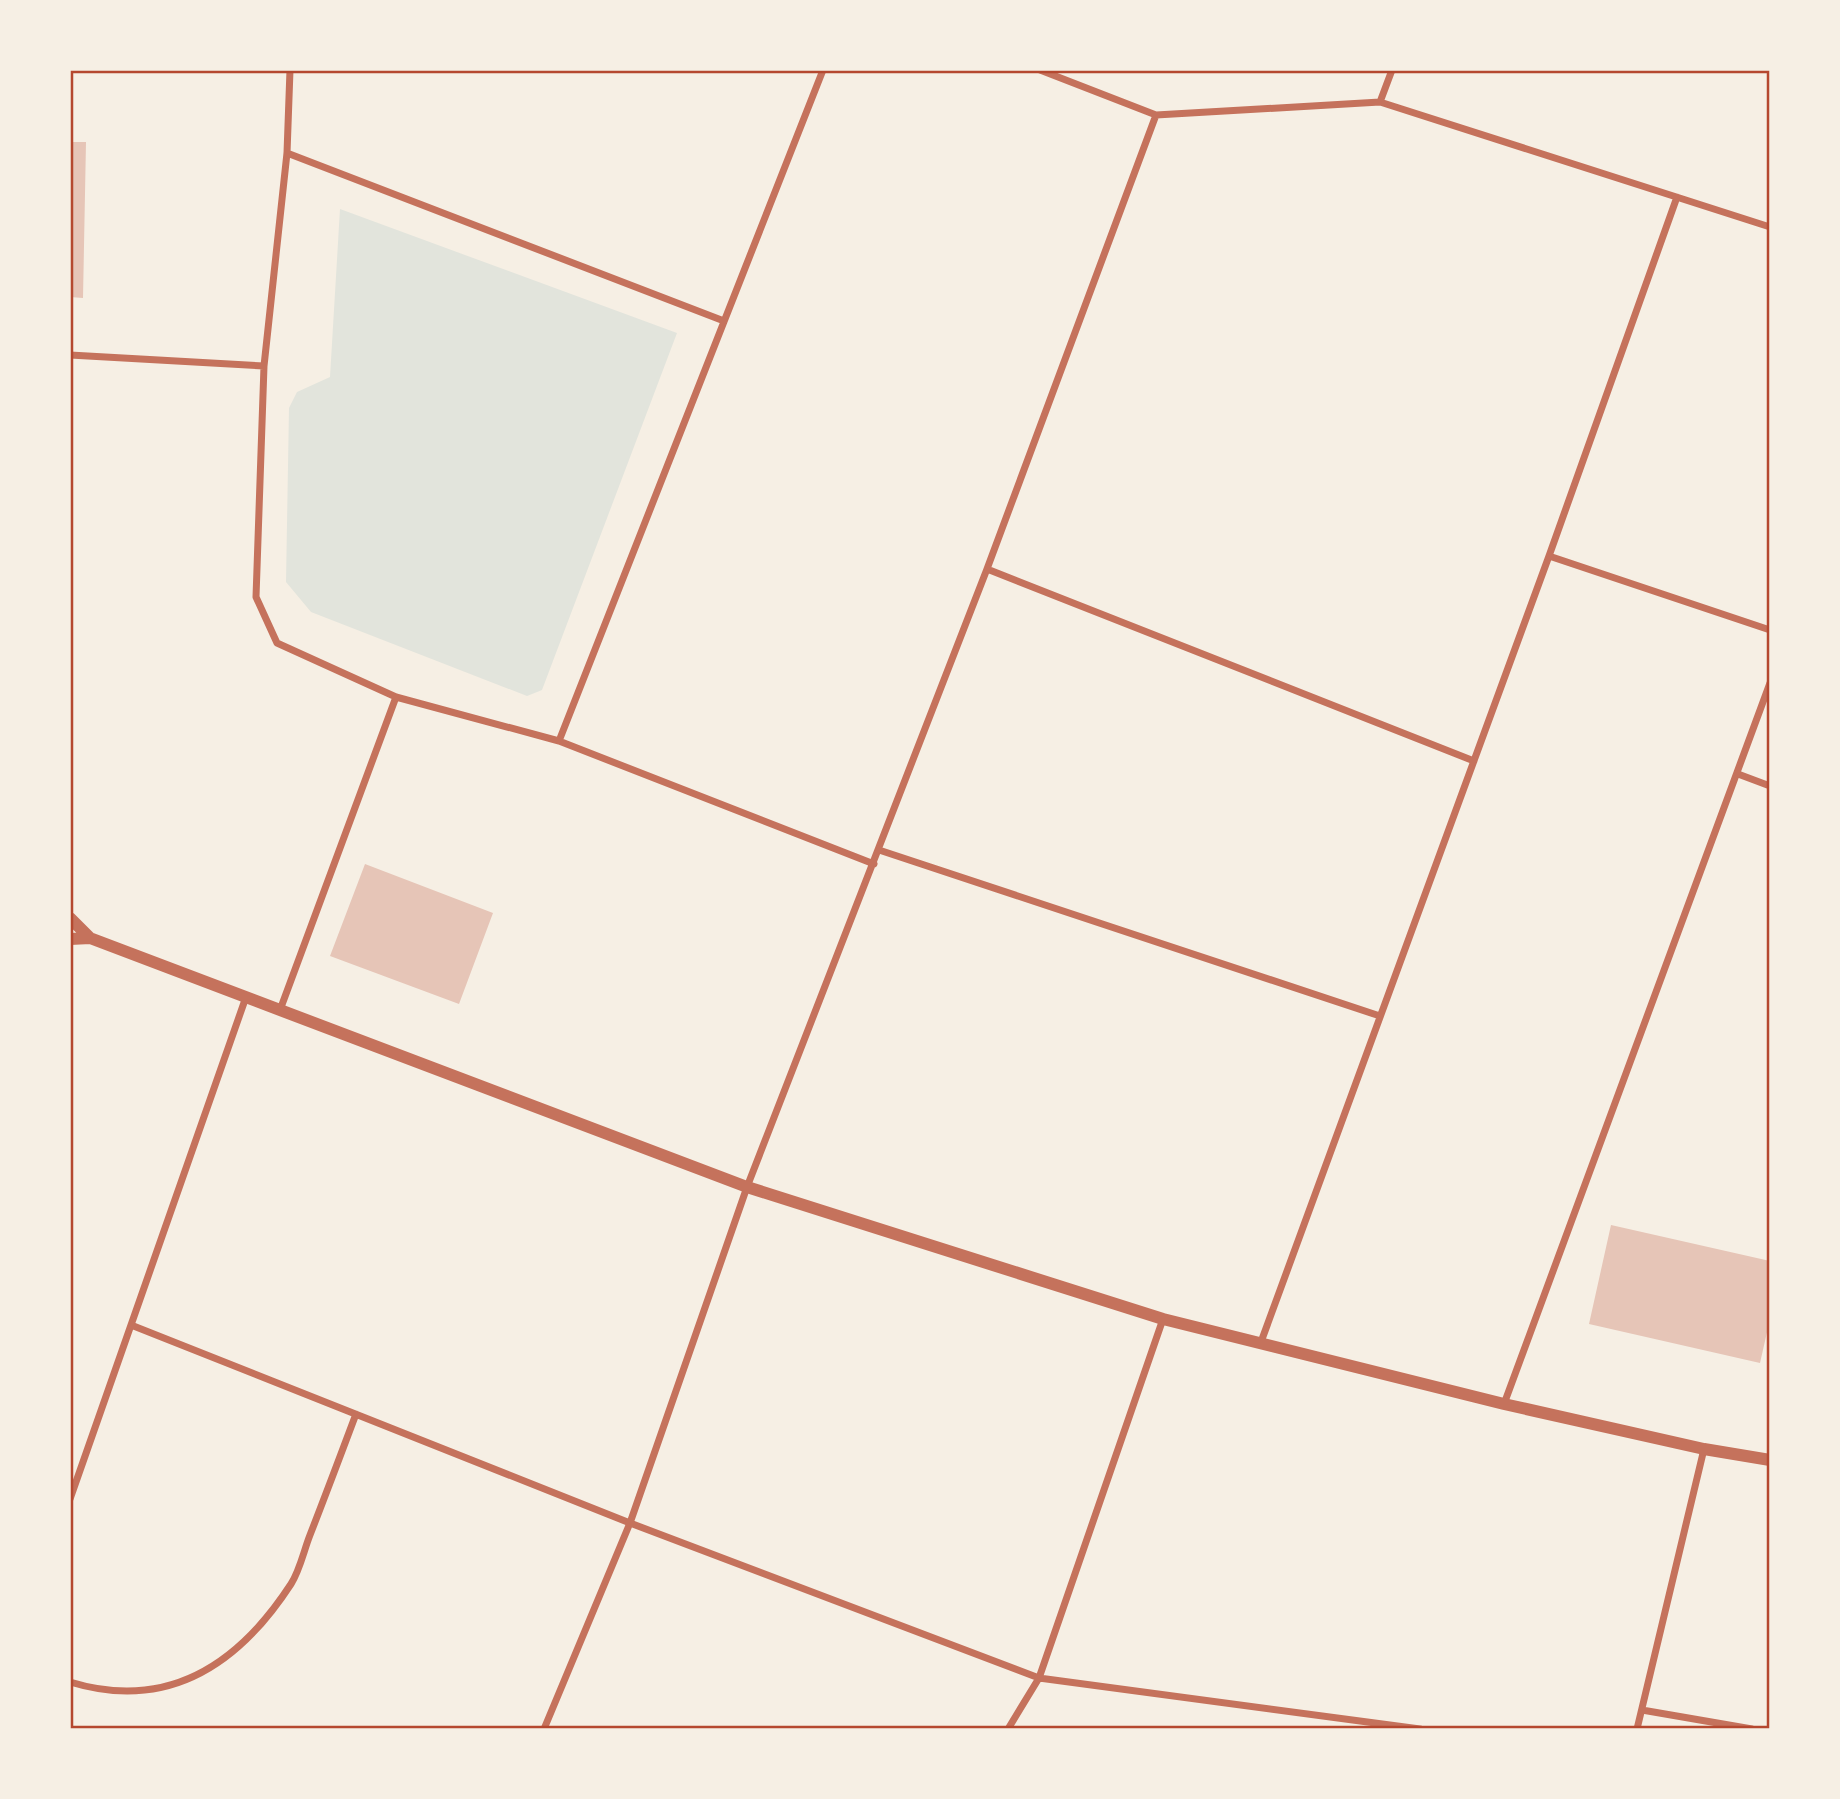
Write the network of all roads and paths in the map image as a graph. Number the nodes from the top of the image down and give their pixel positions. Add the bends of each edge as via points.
1 (290, 70) edge
2 (823, 70) edge
3 (1040, 70) edge
4 (1392, 70) edge
5 (1380, 102) junction
6 (1156, 115) junction
7 (288, 153) junction
8 (1677, 197) junction
9 (1770, 227) edge
10 (724, 321) junction
11 (70, 355) edge
12 (264, 366) junction
13 (1549, 556) junction
14 (987, 569) junction
15 (1770, 630) edge
16 (1770, 683) edge
17 (396, 697) junction
18 (559, 741) junction
19 (1474, 761) junction
20 (1738, 774) junction
21 (1770, 786) edge
22 (879, 850) junction
23 (874, 864) junction
24 (70, 918) edge
25 (90, 938) junction
26 (70, 939) edge
27 (247, 997) junction
28 (280, 1010) junction
29 (1380, 1016) junction
30 (747, 1187) junction
31 (1163, 1319) junction
32 (131, 1325) junction
33 (1261, 1342) junction
34 (1504, 1404) junction
35 (356, 1414) junction
36 (1704, 1449) junction
37 (1770, 1460) edge
38 (70, 1499) edge
39 (630, 1523) junction
40 (1039, 1678) junction
41 (70, 1682) edge
42 (1642, 1710) junction
43 (544, 1729) edge
44 (1008, 1729) edge
45 (1420, 1729) edge
46 (1637, 1729) edge
47 (1752, 1729) edge

1 - 7 street
2 - 10 street
3 - 6 street
4 - 5 street
5 - 6 street
5 - 8 street
6 - 14 street
7 - 10 street
7 - 12 street
8 - 9 street
8 - 13 street
10 - 18 street
11 - 12 street
12 - 17 street via 256,597 276,642
13 - 15 street
13 - 19 street
14 - 19 street
14 - 22 street
16 - 20 street
17 - 18 street
17 - 28 street
18 - 23 street
19 - 29 street
20 - 21 street
20 - 34 street
22 - 23 street
22 - 29 street
23 - 30 street
24 - 25 street
25 - 26 street
25 - 27 street
27 - 28 street
27 - 32 street
28 - 30 street
29 - 33 street
30 - 31 street
30 - 39 street
31 - 33 street
31 - 40 street
32 - 35 street
32 - 38 street
33 - 34 street
34 - 36 street
35 - 39 street
35 - 41 street via 292,1582 235,1653 196,1677 154,1689
36 - 37 street
36 - 42 street
39 - 40 street
39 - 43 street
40 - 44 street
40 - 45 street
42 - 46 street
42 - 47 street

